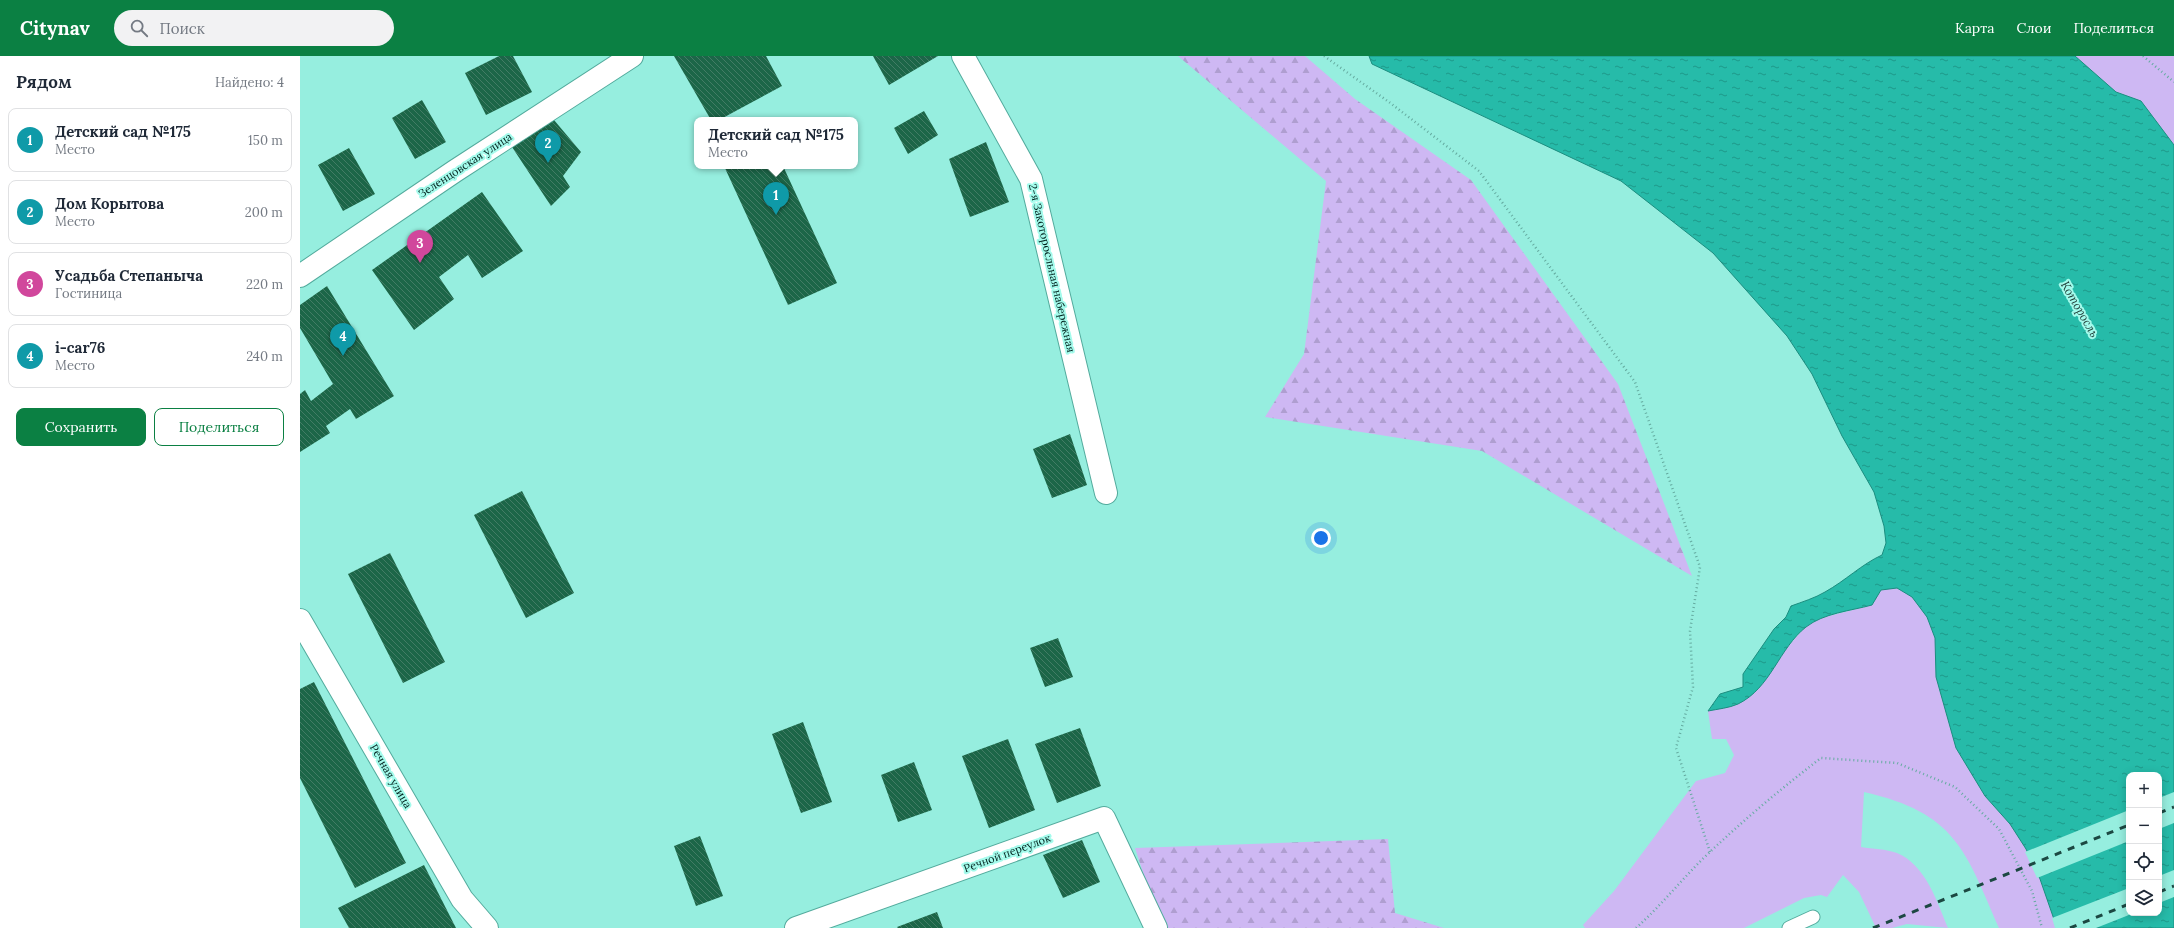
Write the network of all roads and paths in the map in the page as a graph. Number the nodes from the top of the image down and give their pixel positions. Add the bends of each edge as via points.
1 (632, 56) edge
2 (963, 56) edge
3 (1324, 56) edge
4 (2143, 56) edge
5 (2174, 82) edge
6 (300, 276) edge
7 (1106, 493) dead end
8 (300, 620) edge
9 (1710, 852) junction
10 (1813, 917) dead end
11 (487, 928) edge
12 (796, 928) edge
13 (1156, 928) edge
14 (1636, 928) edge
15 (1789, 928) edge
16 (2042, 928) edge

1 - 6 street, Зеленцовская улица
2 - 7 street, 2-я Закоторосльная набережная via 1031,179
3 - 9 path via 1479,171 1636,382 1700,567 1690,631 1692,687 1676,748
4 - 5 path
8 - 11 street, Речная улица via 462,899
9 - 14 path
9 - 16 path via 1776,792 1821,758 1897,763 1955,787 1999,829 2032,891
10 - 15 lane
12 - 13 street, Речной переулок via 1104,818

